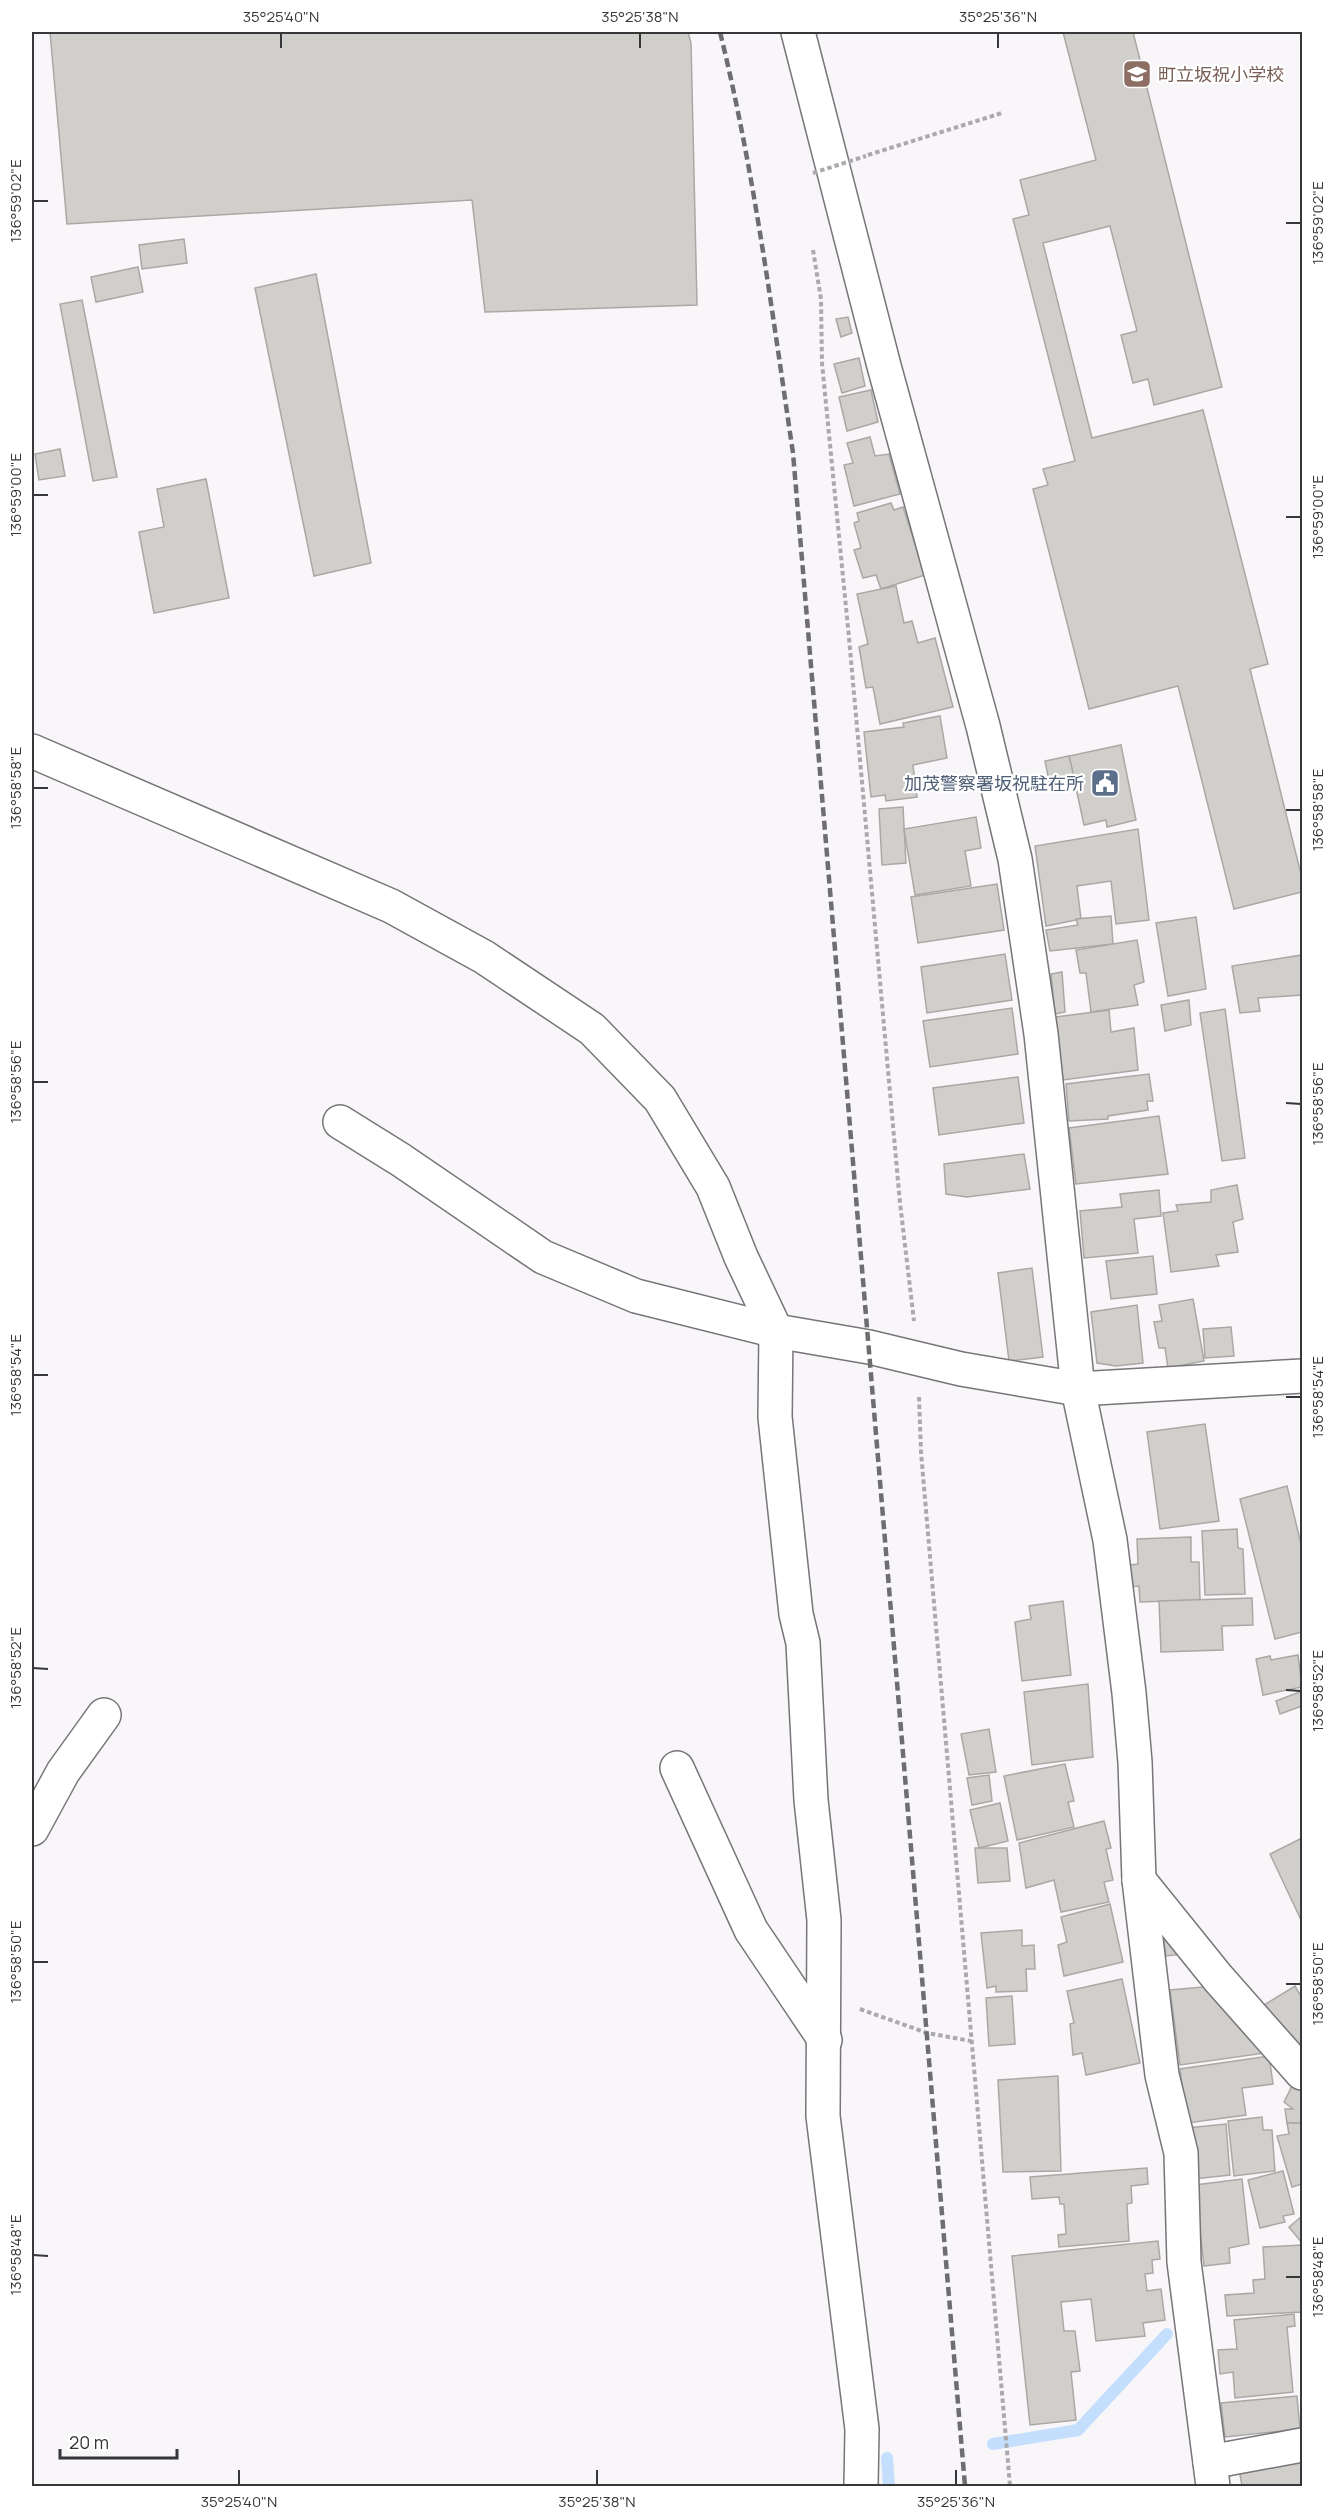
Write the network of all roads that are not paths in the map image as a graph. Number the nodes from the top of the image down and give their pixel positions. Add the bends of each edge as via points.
1 (798, 32) edge
2 (32, 751) edge
3 (340, 1122) dead end
4 (776, 1331) junction
5 (1302, 1376) edge
6 (1078, 1389) junction
7 (104, 1715) dead end
8 (677, 1768) dead end
9 (32, 1828) edge
10 (1139, 1880) junction
11 (825, 2040) junction
12 (1302, 2073) edge
13 (1302, 2445) edge
14 (1211, 2474) edge
15 (861, 2487) edge

1 - 6 street via 1015,859 1041,1034
2 - 4 street via 390,906 484,957 592,1029 660,1099 713,1187
3 - 4 street via 543,1257 636,1296
4 - 6 street
4 - 11 street via 775,1417 796,1614 803,1643 811,1800 824,1920
5 - 6 street
6 - 10 street via 1110,1540 1135,1762
7 - 9 street via 63,1773
8 - 11 street via 751,1930
10 - 12 street
10 - 14 street via 1162,2075 1180,2153 1184,2262
11 - 15 street via 823,2116 862,2429
13 - 14 street

